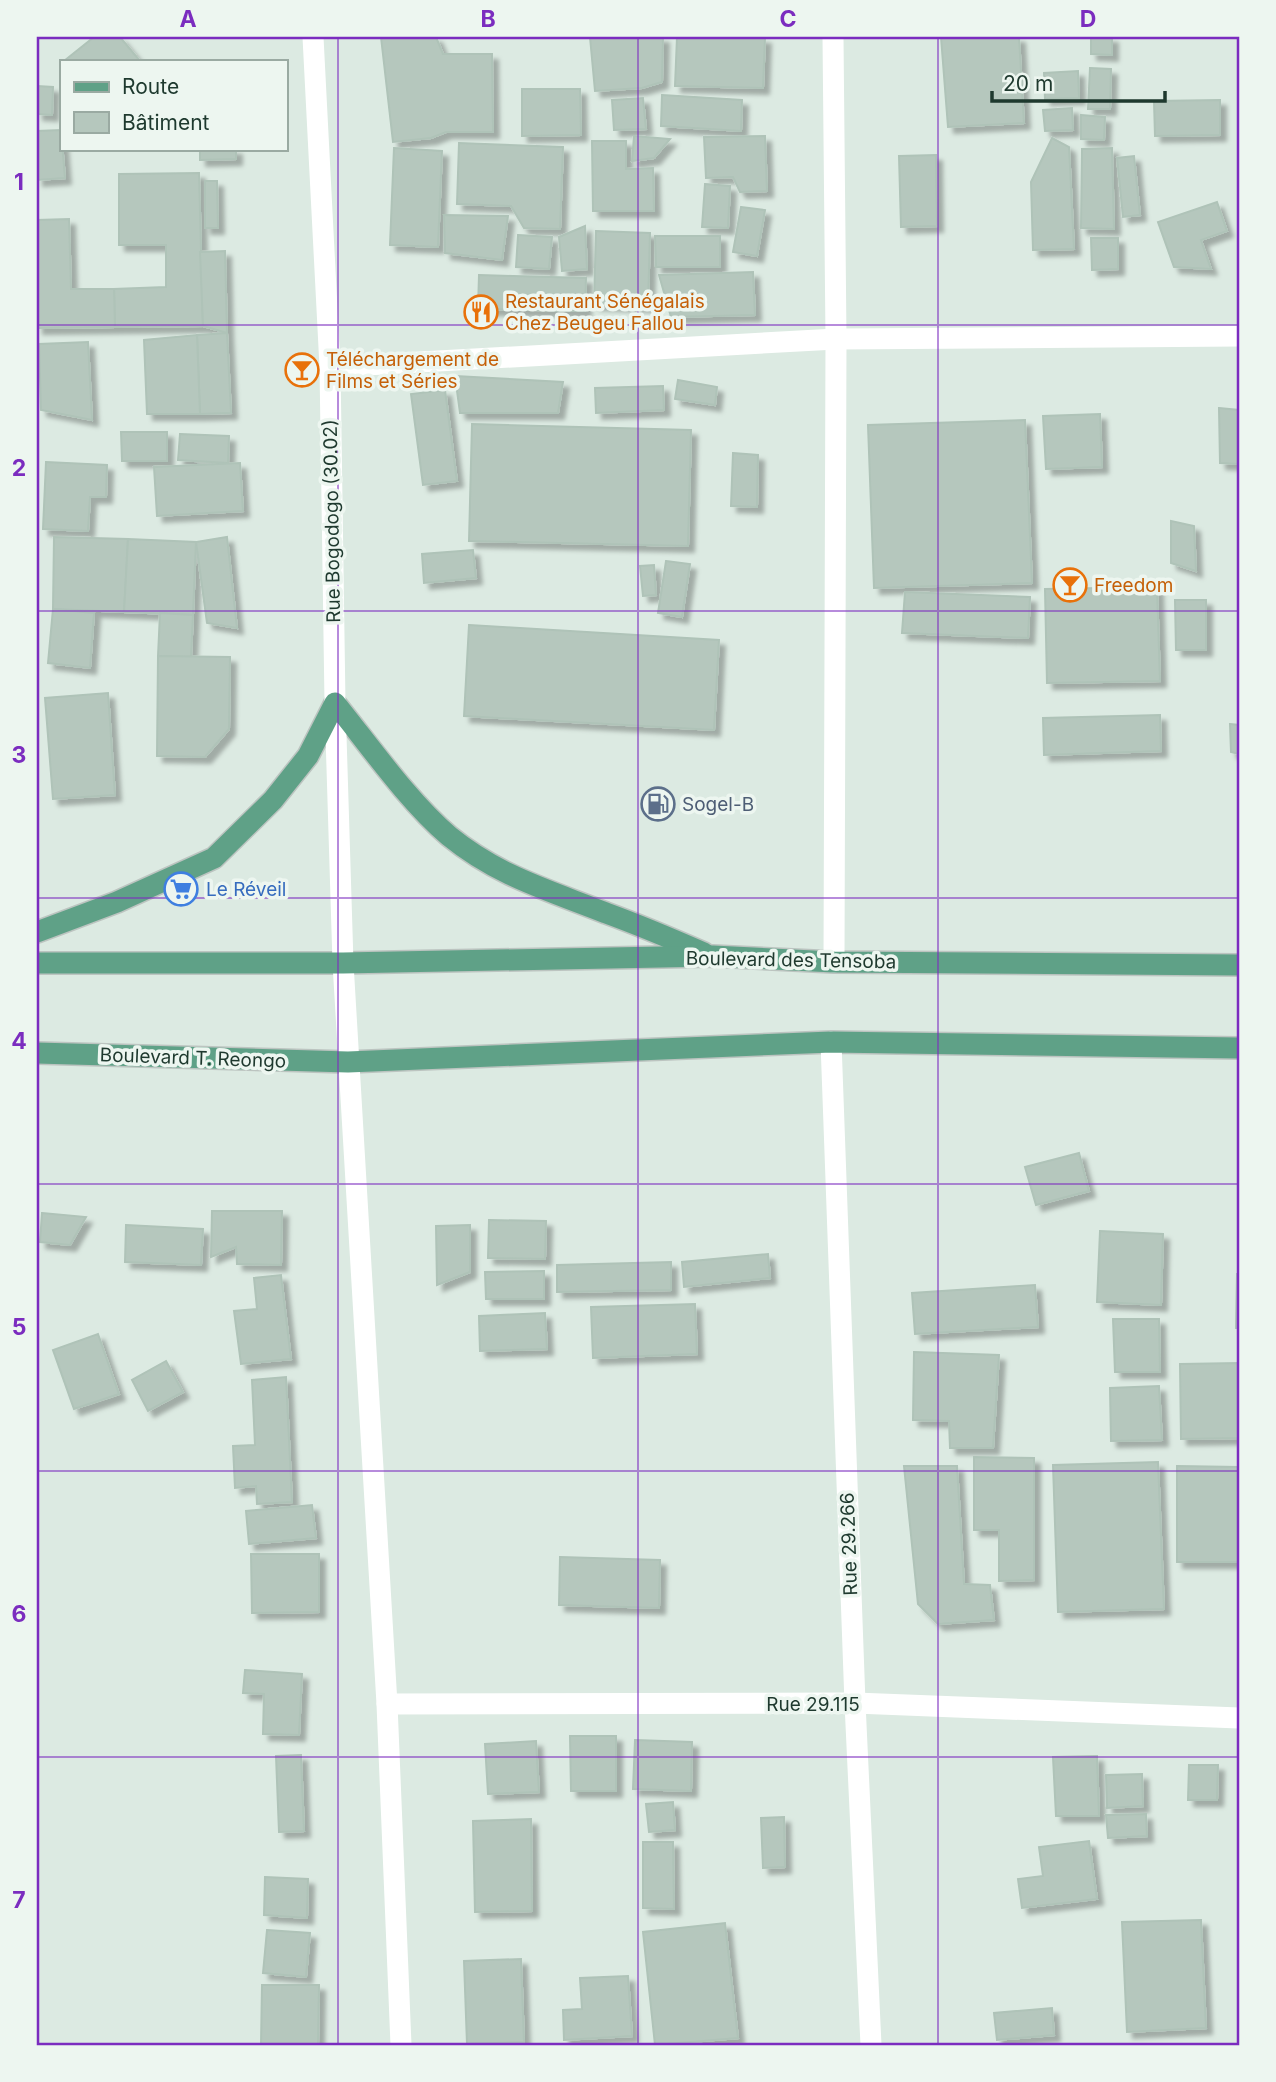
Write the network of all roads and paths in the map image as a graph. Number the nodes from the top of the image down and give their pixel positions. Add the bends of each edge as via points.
1 (313, 37) edge
2 (833, 37) edge
3 (1239, 336) edge
4 (836, 338) junction
5 (330, 368) junction
6 (335, 703) junction
7 (37, 932) edge
8 (713, 956) junction
9 (834, 962) junction
10 (37, 963) edge
11 (343, 963) junction
12 (1239, 965) edge
13 (831, 1042) junction
14 (1239, 1048) edge
15 (37, 1053) edge
16 (348, 1062) junction
17 (855, 1703) junction
18 (387, 1704) junction
19 (1239, 1718) edge
20 (401, 2045) edge
21 (871, 2045) edge

1 - 5 street, Rue Bogodogo (30.02)
2 - 4 street
3 - 4 street
4 - 5 street
4 - 9 street
5 - 6 street, Rue Bogodogo (30.02)
6 - 7 main road via 308,756 273,800 214,858
6 - 8 main road via 408,793 448,834 483,861 527,884
6 - 11 street, Rue Bogodogo (30.02)
8 - 9 main road, Boulevard des Tensoba
8 - 11 main road, Boulevard des Tensoba
9 - 12 main road, Boulevard des Tensoba
10 - 11 main road
11 - 16 street, Rue Bogodogo (30.02)
13 - 14 main road
13 - 16 main road
13 - 17 street, Rue 29.266
15 - 16 main road, Boulevard T. Reongo
16 - 18 street, Rue Bogodogo (30.02)
17 - 18 street, Rue 29.115
17 - 19 street, Rue 29.115
17 - 21 street, Rue 29.266
18 - 20 street, Rue Bogodogo (30.02)

